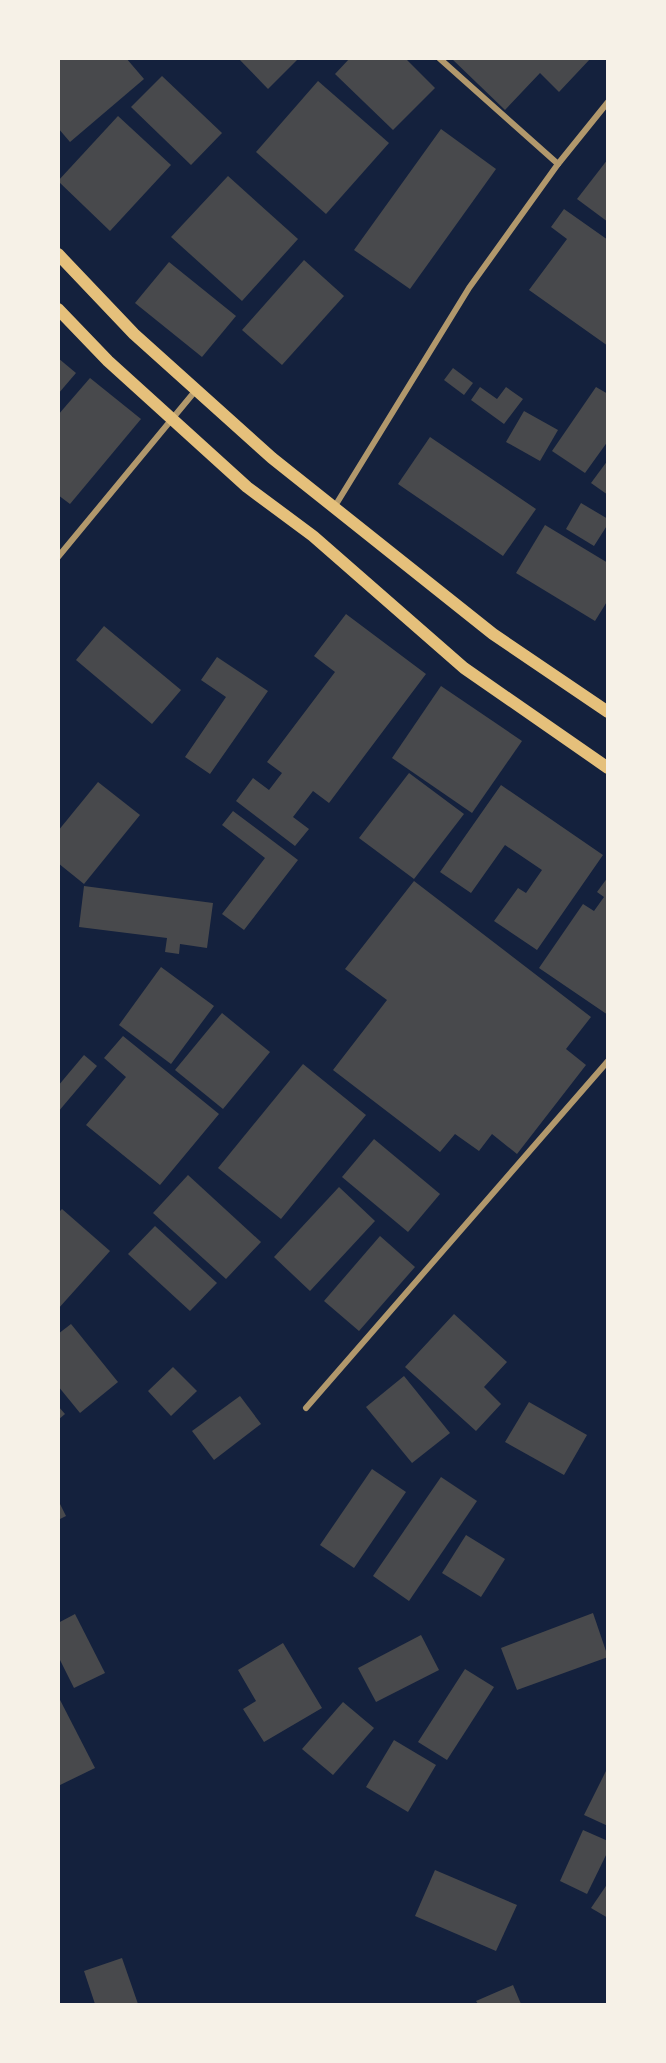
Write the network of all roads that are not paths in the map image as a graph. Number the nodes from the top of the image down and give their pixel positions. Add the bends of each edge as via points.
1 (439, 58) edge
2 (608, 102) edge
3 (558, 164) junction
4 (58, 254) edge
5 (58, 309) edge
6 (196, 390) junction
7 (171, 418) junction
8 (335, 506) junction
9 (58, 557) edge
10 (608, 712) edge
11 (608, 768) edge
12 (608, 1061) edge
13 (306, 1408) dead end

1 - 3 street
2 - 3 street
3 - 8 street via 469,288
4 - 6 main road via 134,334
5 - 7 main road
6 - 7 street
6 - 8 main road via 272,458
7 - 9 street
7 - 11 main road via 464,668
8 - 10 main road via 494,634
12 - 13 street

